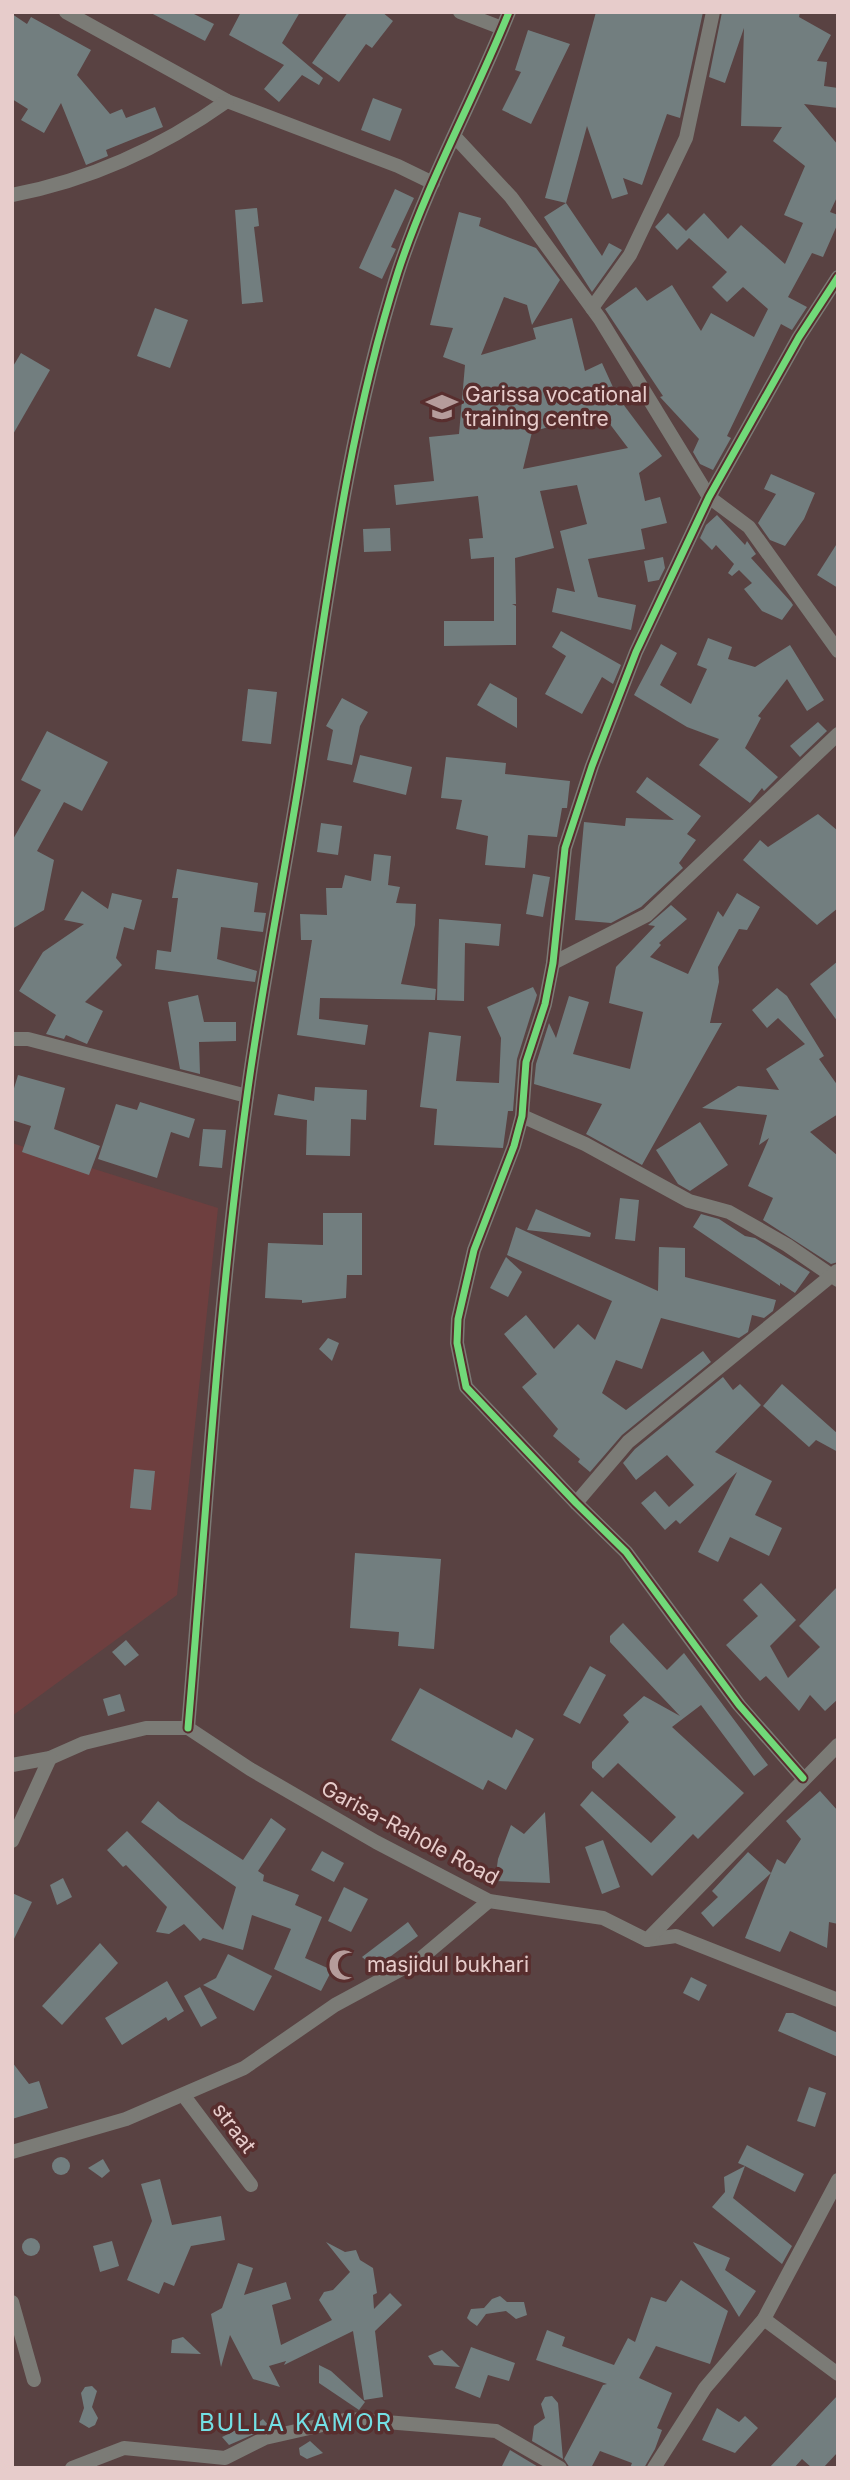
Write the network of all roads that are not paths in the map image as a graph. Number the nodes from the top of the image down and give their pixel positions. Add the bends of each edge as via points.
1 (66, 12) edge
2 (460, 12) edge
3 (509, 12) edge
4 (713, 12) edge
5 (502, 28) junction
6 (227, 101) junction
7 (456, 138) junction
8 (433, 183) junction
9 (12, 195) edge
10 (838, 277) edge
11 (592, 308) junction
12 (709, 497) junction
13 (838, 651) edge
14 (838, 734) edge
15 (554, 963) junction
16 (12, 1025) edge
17 (12, 1039) edge
18 (28, 1039) junction
19 (247, 1096) junction
20 (522, 1116) junction
21 (835, 1275) edge
22 (576, 1503) junction
23 (188, 1728) junction
24 (838, 1745) edge
25 (50, 1758) junction
26 (12, 1765) edge
27 (803, 1778) junction
28 (12, 1841) edge
29 (489, 1901) junction
30 (647, 1940) junction
31 (838, 2000) edge
32 (184, 2096) junction
33 (12, 2152) edge
34 (838, 2180) edge
35 (251, 2185) dead end
36 (12, 2302) edge
37 (764, 2319) junction
38 (838, 2374) edge
39 (34, 2380) dead end
40 (72, 2468) edge
41 (560, 2468) edge
42 (654, 2468) edge

1 - 6 street
2 - 5 street
3 - 5 street
4 - 11 street via 686,138 630,256
5 - 7 street
6 - 8 street
6 - 9 street via 199,121 104,171
7 - 8 street
7 - 11 street via 511,197
8 - 19 street via 398,272 330,565
10 - 12 street
11 - 12 street
12 - 13 street via 748,527
12 - 15 street via 636,652 592,766 565,848
14 - 15 street via 647,915
15 - 20 street via 526,1062
16 - 18 street
17 - 18 street
18 - 19 street
19 - 23 street via 211,1424
20 - 21 street via 585,1144 689,1201 729,1212
20 - 22 street via 474,1250 458,1319 460,1366 466,1387
21 - 22 street via 628,1442
22 - 27 street via 626,1552 739,1705
23 - 25 street via 146,1728 84,1743
23 - 29 street, Garisa-Rahole Road via 376,1842
24 - 27 street
25 - 26 street
25 - 28 street
27 - 30 street
29 - 30 street, Garisa-Rahole Road via 603,1918
29 - 32 street via 420,1959 335,2005 244,2068
30 - 31 street, Garisa-Rahole Road via 676,1936
32 - 33 street via 125,2119
32 - 35 street, straat
34 - 37 street
36 - 39 street
37 - 38 street
37 - 42 street via 705,2388
40 - 41 street via 124,2448 225,2458 265,2438 349,2419 496,2431

